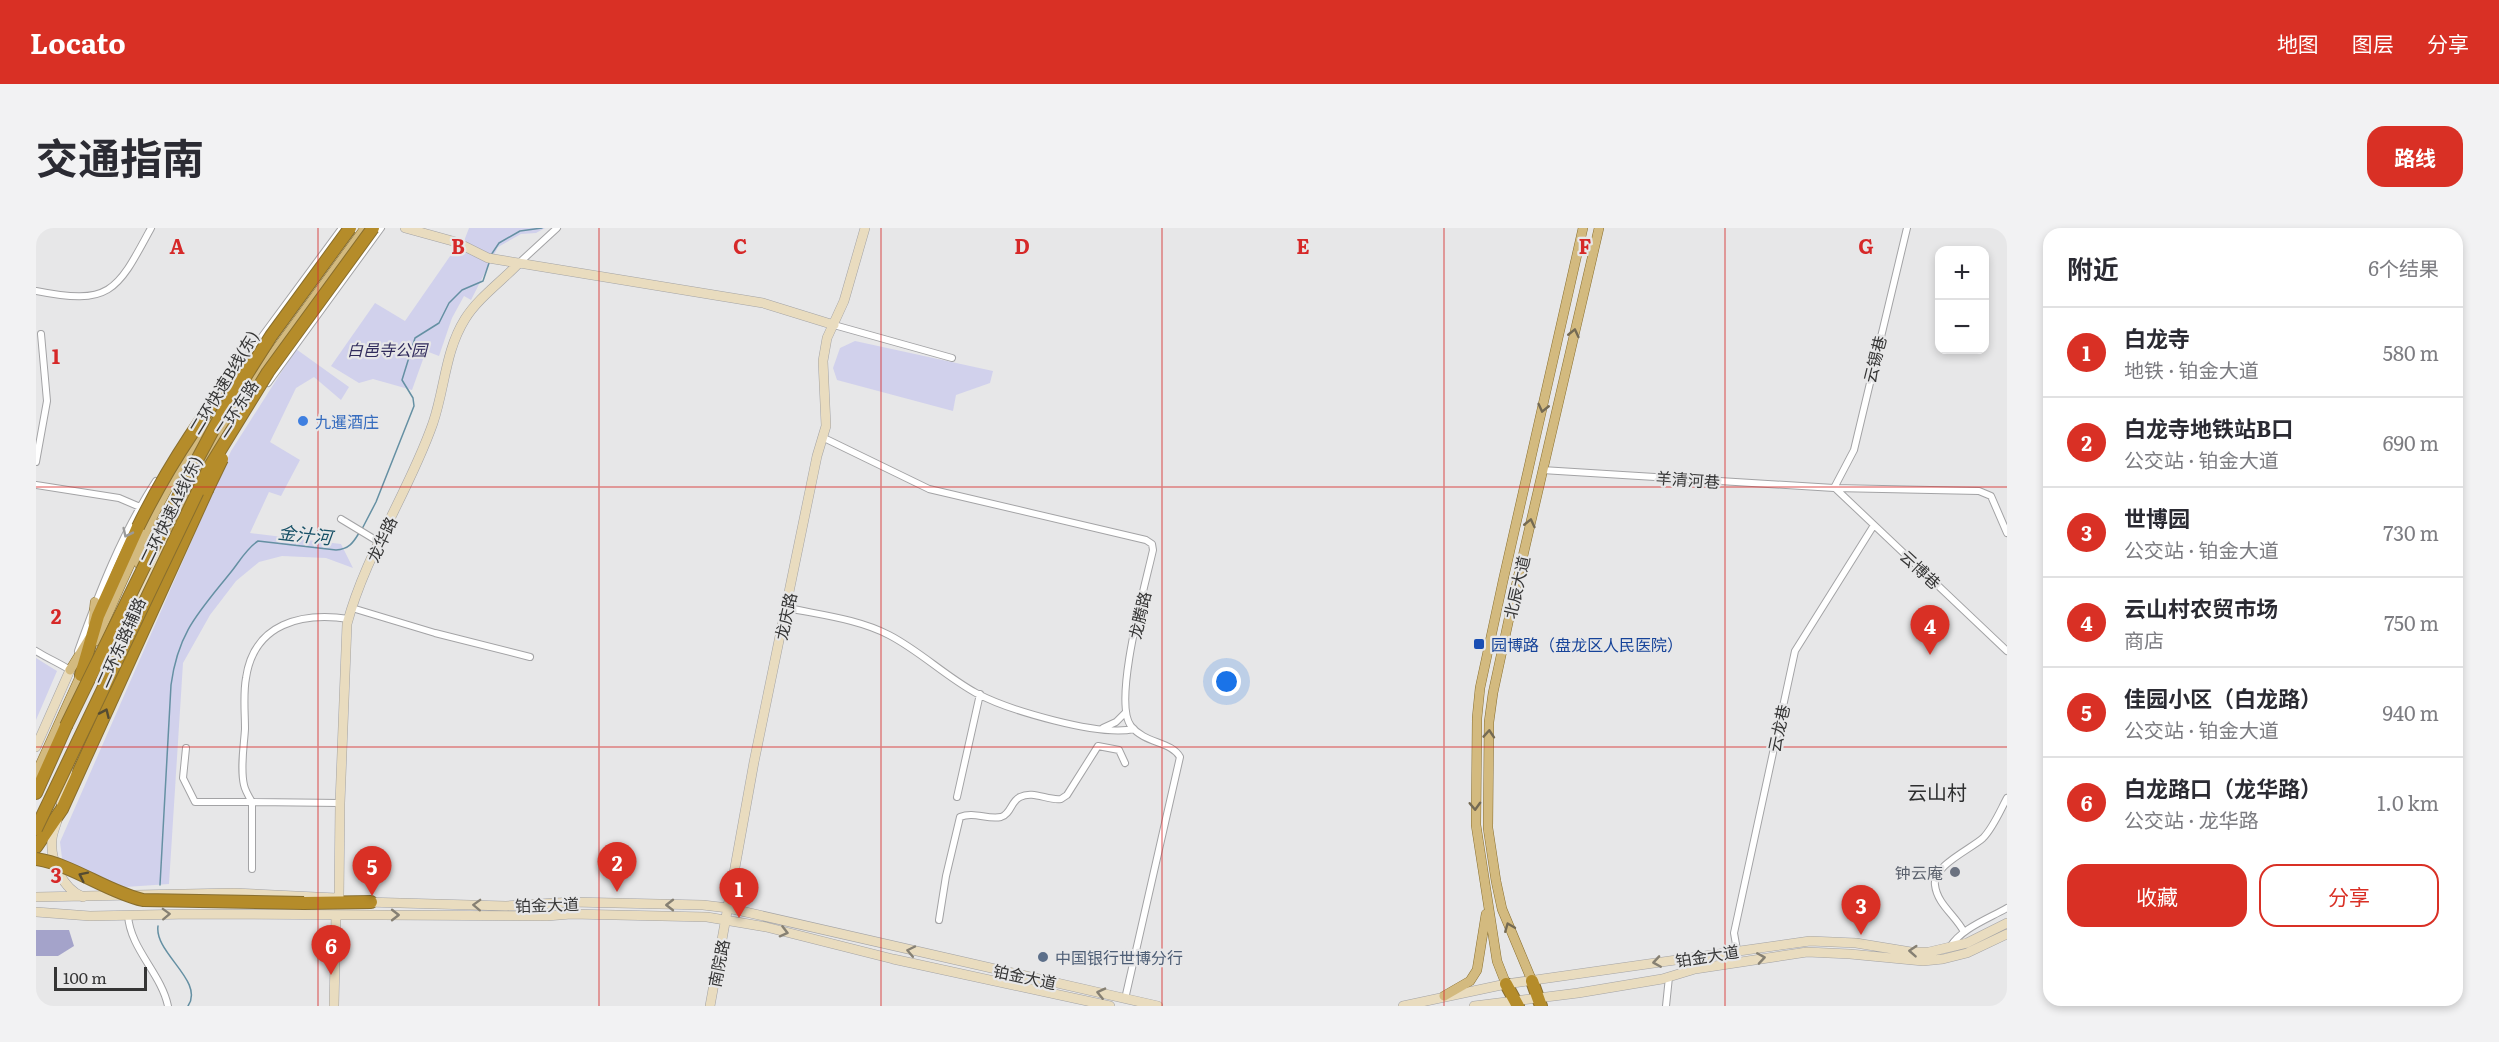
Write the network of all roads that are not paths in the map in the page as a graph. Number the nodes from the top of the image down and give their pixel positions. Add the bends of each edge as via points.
1 (152, 228) edge
2 (342, 228) edge
3 (350, 228) edge
4 (359, 228) edge
5 (364, 228) edge
6 (373, 228) edge
7 (381, 228) edge
8 (405, 228) edge
9 (557, 228) edge
10 (865, 228) edge
11 (1583, 228) edge
12 (1599, 228) edge
13 (1907, 228) edge
14 (519, 264) junction
15 (36, 291) edge
16 (279, 324) junction
17 (834, 325) junction
18 (41, 334) dead end
19 (952, 358) dead end
20 (277, 359) junction
21 (822, 437) junction
22 (36, 462) edge
23 (199, 469) junction
24 (1542, 470) junction
25 (36, 485) edge
26 (1834, 488) junction
27 (140, 507) junction
28 (341, 519) dead end
29 (1874, 525) junction
30 (172, 528) junction
31 (2007, 532) edge
32 (379, 542) junction
33 (95, 602) junction
34 (352, 608) junction
35 (788, 608) junction
36 (110, 610) junction
37 (349, 619) junction
38 (93, 634) junction
39 (36, 651) edge
40 (2007, 651) edge
41 (530, 657) dead end
42 (80, 674) junction
43 (980, 694) junction
44 (1125, 713) junction
45 (1099, 729) junction
46 (1134, 729) junction
47 (74, 744) junction
48 (36, 747) edge
49 (186, 748) dead end
50 (1125, 764) dead end
51 (36, 774) edge
52 (36, 794) edge
53 (957, 797) dead end
54 (2007, 798) edge
55 (252, 802) junction
56 (340, 803) junction
57 (58, 817) junction
58 (36, 828) edge
59 (36, 847) edge
60 (36, 859) edge
61 (252, 869) dead end
62 (36, 897) edge
63 (86, 897) junction
64 (105, 897) junction
65 (339, 898) junction
66 (371, 902) junction
67 (535, 905) junction
68 (1488, 905) junction
69 (728, 908) junction
70 (2007, 908) edge
71 (36, 912) edge
72 (128, 915) junction
73 (336, 915) junction
74 (108, 916) junction
75 (536, 916) junction
76 (939, 920) dead end
77 (727, 921) junction
78 (2007, 923) edge
79 (1964, 932) junction
80 (2007, 934) edge
81 (1950, 947) junction
82 (1737, 950) junction
83 (1669, 977) junction
84 (1532, 981) junction
85 (1506, 984) junction
86 (1444, 996) junction
87 (1125, 999) junction
88 (1540, 1002) edge
89 (1516, 1003) edge
90 (168, 1006) edge
91 (334, 1006) edge
92 (710, 1006) edge
93 (1110, 1006) edge
94 (1158, 1006) edge
95 (1403, 1006) edge
96 (1473, 1006) edge
97 (1666, 1006) edge

1 - 15 street via 127,270 105,291 89,297
2 - 27 street, 二环东路辅路
3 - 16 highway, 二环快速B线(东), bridge
4 - 36 main road, 二环东路 via 182,463 152,515
5 - 23 main road, 二环东路 via 265,364
6 - 20 highway, 二环快速A线(东), bridge
7 - 30 street, 二环东路辅路 via 258,397 215,468
8 - 14 main road via 456,242 491,259
9 - 14 street, 龙华路
10 - 17 main road, 龙庆路
11 -> 68 main road, 北辰大道 via 1480,688 1475,803
24 -> 12 main road, 北辰大道
13 - 26 street, 云锡巷 via 1854,450
14 - 17 main road via 764,303
14 - 32 main road, 龙华路 via 473,309 457,333 434,421
16 - 38 highway, bridge via 202,417 169,470 138,527
16 - 52 highway, 二环快速B线(东), bridge via 237,387 197,460
17 - 19 street
17 - 21 main road, 龙庆路 via 823,361 827,413
18 - 22 street via 47,401
57 -> 20 highway, bridge via 189,527
20 - 58 highway, 二环快速A线(东), bridge via 192,499
21 - 35 main road, 龙庆路
21 - 44 street, 龙腾路 via 929,489 1152,544 1129,661
23 - 30 main road
23 - 42 main road, 二环东路 via 153,534
24 - 26 street, 羊清河巷
84 -> 24 main road, 北辰大道 via 1502,909 1496,881 1488,828 1488,751 1493,693
25 - 27 street via 119,498
26 - 29 street, 云博巷
26 - 31 street, 羊清河巷 via 1979,491 1991,496
27 -> 33 street, 二环东路辅路
28 - 32 street
29 - 40 street, 云博巷
29 - 82 street, 云龙巷 via 1795,651 1734,933
30 - 47 main road, 二环东路辅路
32 - 34 main road, 龙华路
33 - 38 main road
33 - 42 street, 二环东路辅路
34 - 37 main road, 龙华路
34 - 41 street
35 - 43 street via 888,634
35 - 69 main road, 龙庆路 via 754,762
36 - 38 main road
36 - 42 main road, 二环东路
37 - 55 street via 325,616 294,620 266,636 255,650 245,679 244,785
37 - 56 main road, 龙华路
38 - 42 highway
39 - 42 street
42 - 48 main road, 二环东路辅路
42 - 51 main road, 二环东路
42 - 52 main road, 二环东路, bridge
43 - 45 street via 1062,723
43 - 53 street
44 - 45 street via 1110,726
44 - 46 street
45 - 46 street
46 - 87 street via 1141,736 1177,751 1180,757
47 - 57 main road
47 - 58 main road, 二环东路辅路
49 - 55 street via 183,777 195,802
50 - 76 street via 1119,750 1098,746 1061,799 1023,795 1001,817 960,817
54 - 79 street via 1985,836 1958,854 1936,876 1938,898
55 - 56 street
55 - 61 street
56 - 65 main road, 龙华路
57 - 59 highway
57 - 63 main road via 52,841 55,862 69,888
66 -> 60 highway, bridge via 143,900
62 - 63 main road, 铂金大道
63 - 64 main road, 铂金大道
64 - 65 main road, 铂金大道 via 234,893
64 - 74 main road via 97,907 102,915
65 - 66 main road, 铂金大道
67 -> 66 main road, 铂金大道
69 -> 67 main road, 铂金大道 via 572,902
67 - 75 main road
68 - 85 main road, 北辰大道 via 1497,961
68 - 86 main road via 1478,970 1470,981
69 - 77 main road, 龙庆路
87 -> 69 main road, 铂金大道
70 - 79 street
71 - 74 main road, 铂金大道
72 -> 73 main road, 铂金大道
72 - 74 main road, 铂金大道
72 - 90 street via 133,938 158,980
73 -> 75 main road, 铂金大道
73 - 91 main road
75 - 77 main road, 铂金大道 via 672,915
77 - 92 main road, 南院路
77 -> 93 main road, 铂金大道
78 - 81 main road, 铂金大道 via 1967,944
79 - 81 street
83 -> 80 main road, 铂金大道 via 1695,969 1807,952 1923,962 1967,952
81 -> 82 main road, 铂金大道 via 1911,952 1810,941
82 -> 84 main road, 铂金大道
83 - 88 main road, 铂金大道
83 - 97 street
84 - 85 main road, 铂金大道
84 - 88 highway
85 - 86 main road, 铂金大道
85 - 89 highway
86 - 95 main road, 铂金大道
87 - 94 main road, 铂金大道
88 - 89 main road, 铂金大道
89 - 96 main road, 铂金大道

